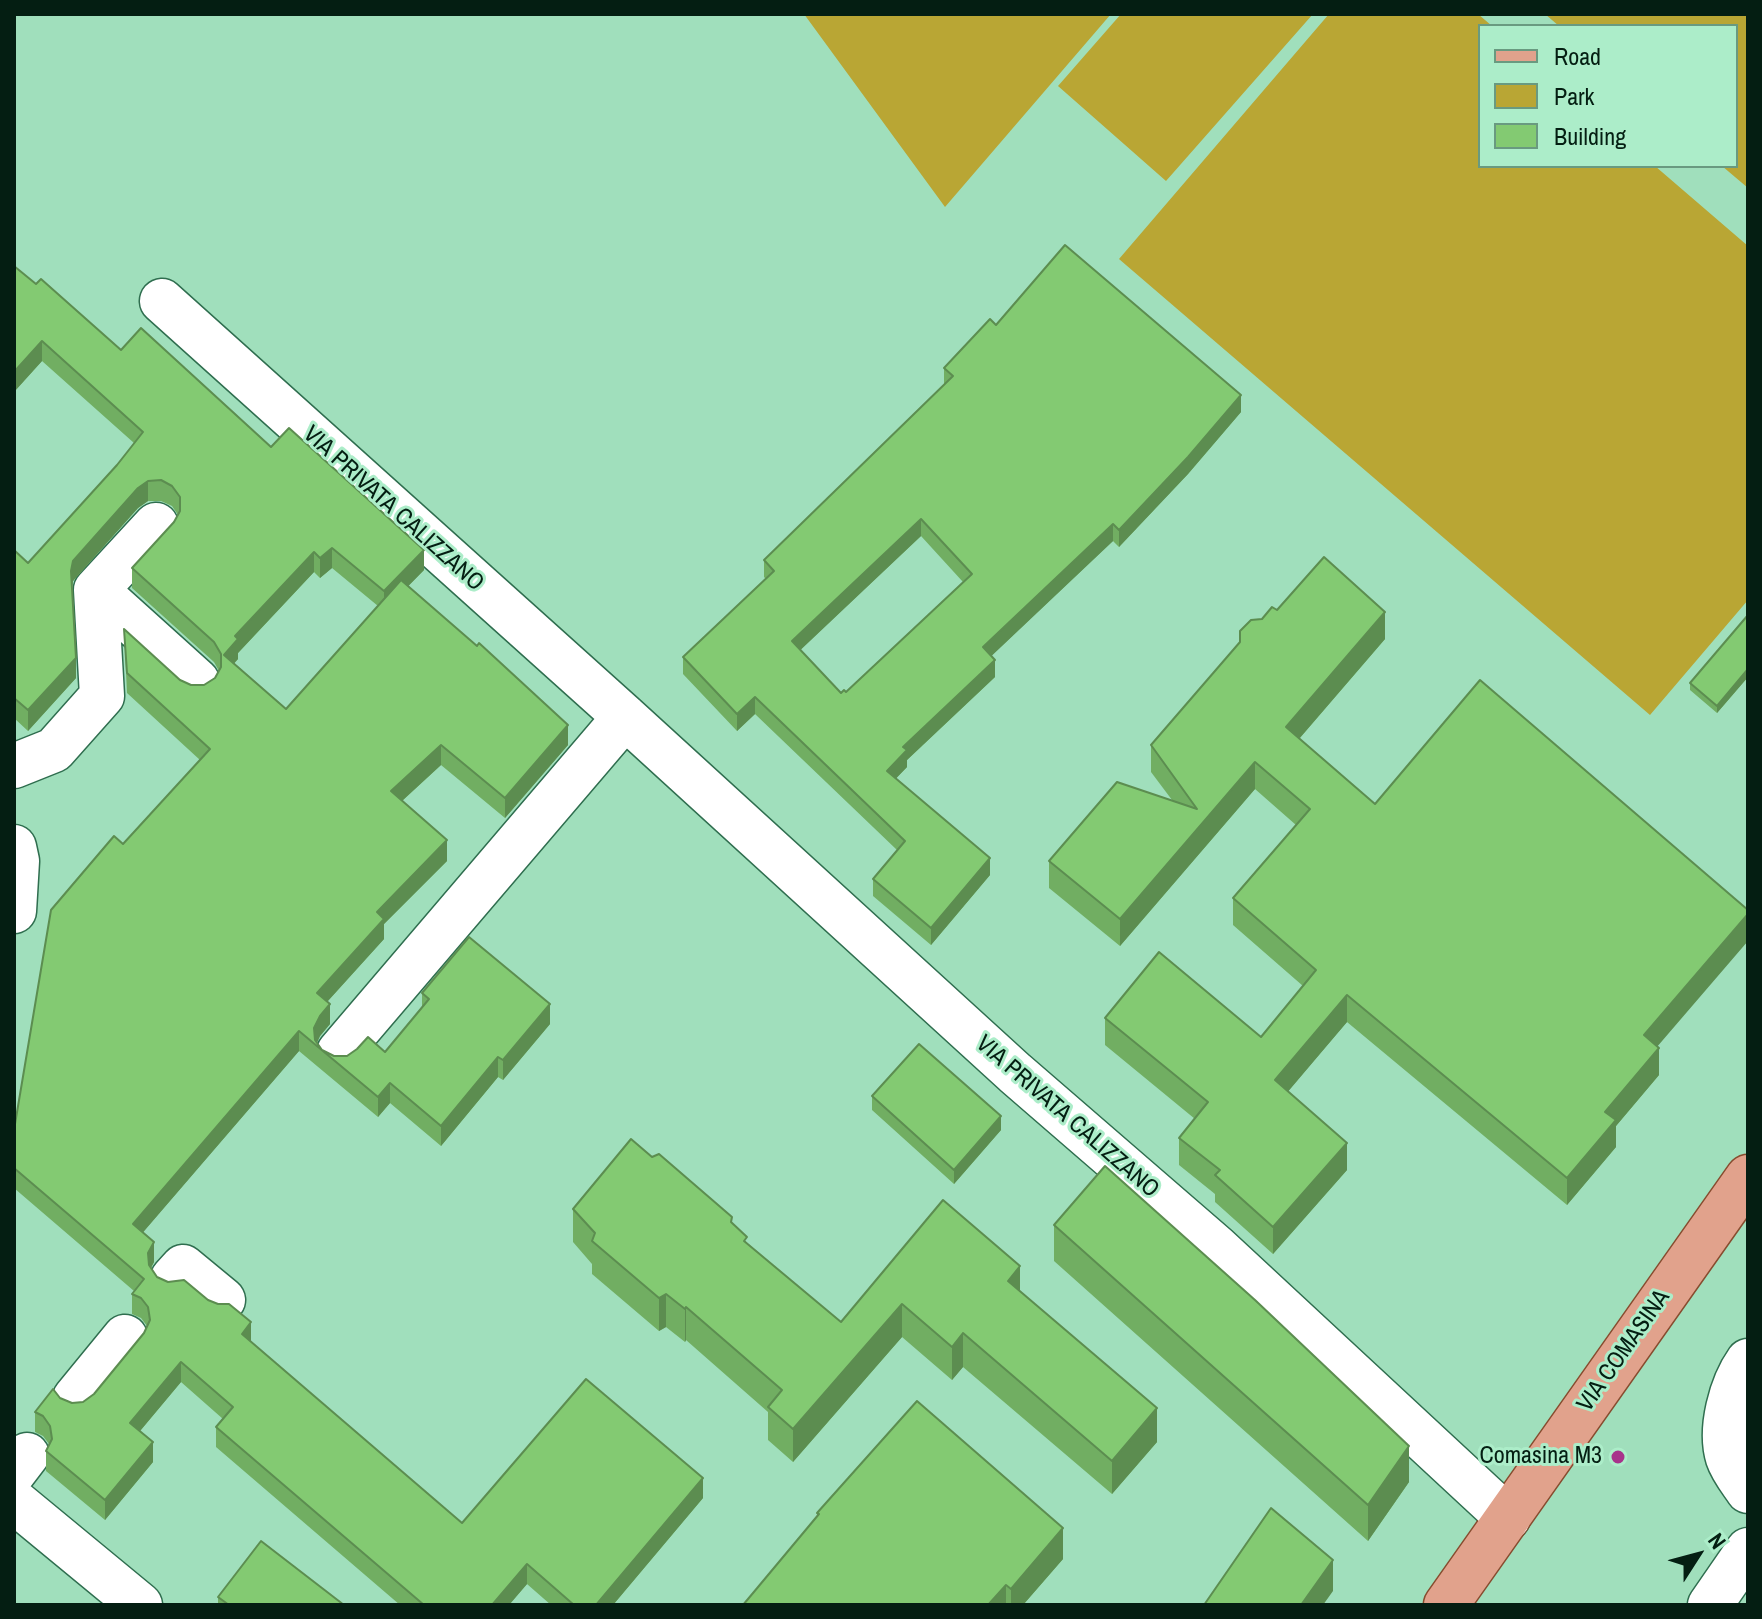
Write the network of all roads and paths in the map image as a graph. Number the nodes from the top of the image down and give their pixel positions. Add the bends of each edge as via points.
1 (162, 301) dead end
2 (156, 525) dead end
3 (96, 590) junction
4 (197, 681) edge
5 (625, 717) junction
6 (14, 766) edge
7 (14, 847) edge
8 (14, 911) edge
9 (339, 1052) edge
10 (1748, 1177) edge
11 (173, 1278) edge
12 (223, 1300) edge
13 (125, 1337) dead end
14 (1748, 1361) edge
15 (75, 1398) dead end
16 (1748, 1491) edge
17 (14, 1501) edge
18 (1508, 1518) junction
19 (1748, 1550) edge
20 (140, 1605) edge
21 (1446, 1605) edge
22 (1710, 1605) edge

1 - 5 street, VIA PRIVATA CALIZZANO
2 - 3 street
3 - 4 street
3 - 6 street via 102,696 54,750
5 - 9 street
5 - 18 street, VIA PRIVATA CALIZZANO via 1015,1073 1216,1247
7 - 8 street
10 - 18 main road, VIA COMASINA
11 - 12 street via 183,1267
13 - 15 street
14 - 16 street via 1725,1417 1728,1458
17 - 20 street
18 - 21 main road, VIA COMASINA
19 - 22 street

